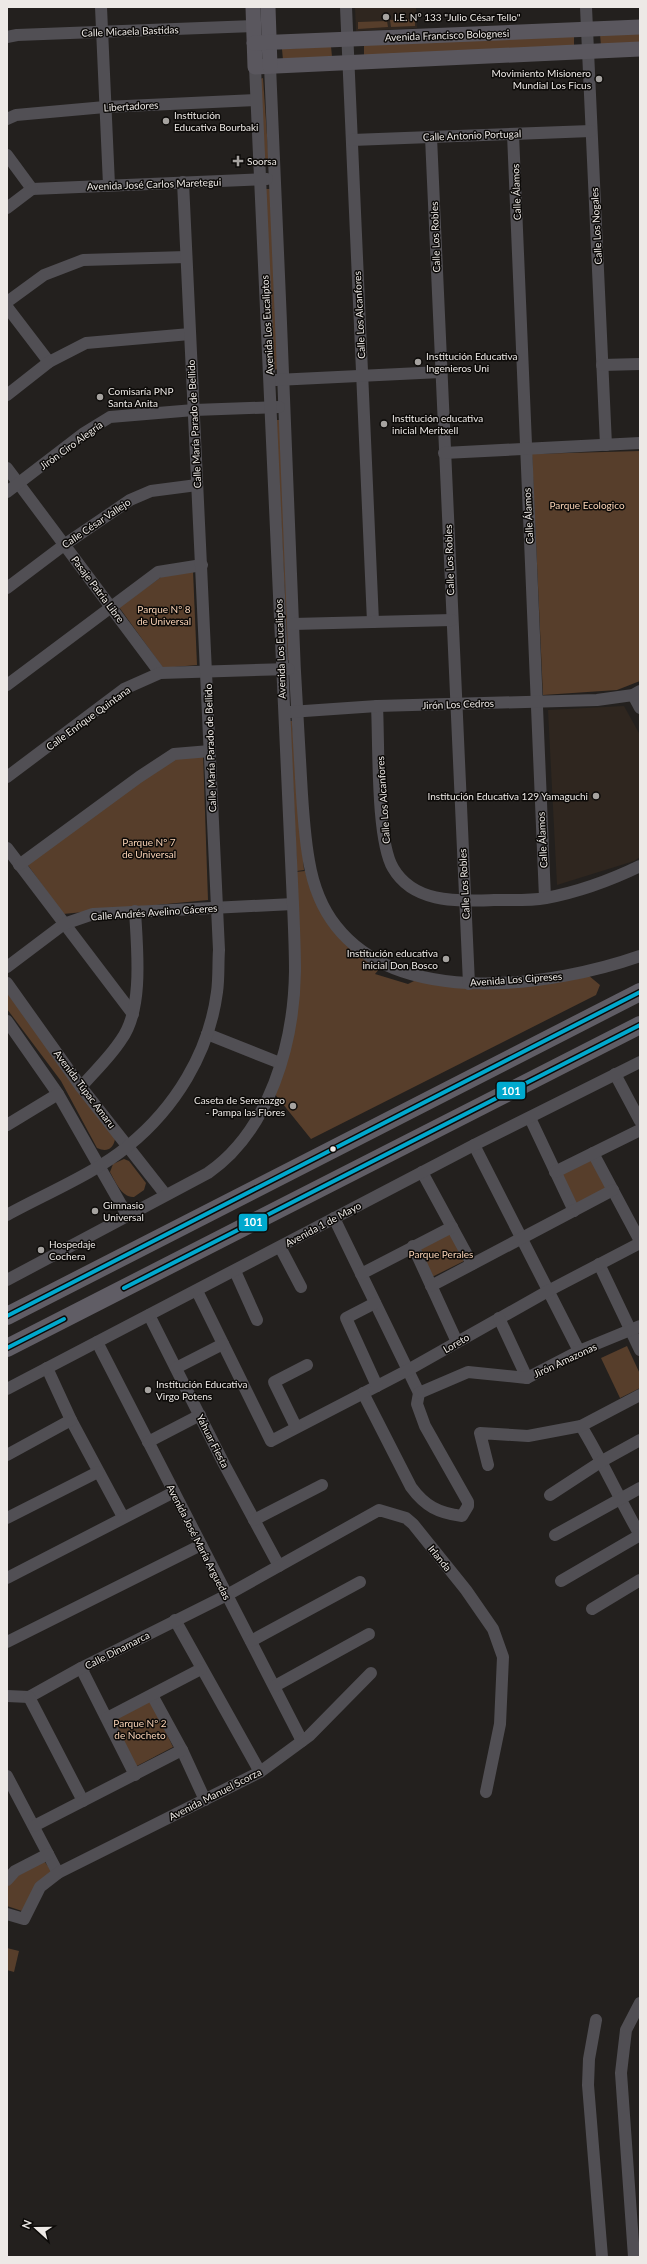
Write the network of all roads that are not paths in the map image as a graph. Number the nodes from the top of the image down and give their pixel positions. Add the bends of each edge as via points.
1 (101, 7) edge
2 (253, 7) edge
3 (268, 7) edge
4 (346, 7) edge
5 (586, 7) edge
6 (254, 26) junction
7 (640, 27) edge
8 (587, 30) junction
9 (102, 32) junction
10 (7, 37) edge
11 (347, 40) junction
12 (269, 43) junction
13 (254, 44) junction
14 (640, 49) edge
15 (588, 52) junction
16 (348, 62) junction
17 (270, 66) junction
18 (255, 67) junction
19 (256, 100) junction
20 (105, 107) junction
21 (7, 119) edge
22 (591, 131) junction
23 (514, 134) junction
24 (431, 137) junction
25 (352, 140) junction
26 (7, 155) edge
27 (275, 179) junction
28 (260, 180) junction
29 (183, 182) junction
30 (109, 185) junction
31 (32, 188) junction
32 (7, 208) edge
33 (186, 256) junction
34 (7, 302) edge
35 (7, 308) edge
36 (190, 334) junction
37 (49, 362) junction
38 (640, 364) edge
39 (602, 365) junction
40 (441, 372) junction
41 (362, 376) junction
42 (284, 380) junction
43 (270, 381) junction
44 (7, 395) edge
45 (285, 407) junction
46 (271, 408) junction
47 (194, 410) junction
48 (640, 443) edge
49 (606, 445) junction
50 (525, 450) junction
51 (444, 453) junction
52 (7, 468) edge
53 (18, 484) junction
54 (197, 485) junction
55 (7, 492) edge
56 (64, 545) junction
57 (202, 565) junction
58 (7, 588) edge
59 (111, 606) junction
60 (452, 620) junction
61 (373, 622) junction
62 (293, 624) junction
63 (295, 668) junction
64 (281, 670) junction
65 (208, 672) junction
66 (160, 673) junction
67 (7, 684) edge
68 (637, 693) edge
69 (536, 702) junction
70 (455, 704) junction
71 (377, 706) junction
72 (640, 708) edge
73 (297, 712) junction
74 (283, 713) junction
75 (210, 751) junction
76 (7, 777) edge
77 (7, 848) edge
78 (20, 865) junction
79 (640, 866) edge
80 (314, 882) joint
81 (545, 898) junction
82 (465, 901) junction
83 (293, 904) junction
84 (216, 907) junction
85 (135, 911) junction
86 (64, 924) junction
87 (640, 956) edge
88 (7, 967) edge
89 (7, 983) edge
90 (468, 984) junction
91 (640, 992) edge
92 (133, 1014) junction
93 (7, 1021) edge
94 (640, 1025) edge
95 (207, 1034) junction
96 (640, 1062) edge
97 (280, 1063) junction
98 (616, 1074) junction
99 (81, 1087) junction
100 (58, 1094) junction
101 (530, 1118) junction
102 (640, 1120) edge
103 (7, 1125) edge
104 (640, 1130) edge
105 (474, 1145) junction
106 (128, 1147) junction
107 (593, 1153) junction
108 (99, 1166) junction
109 (422, 1172) junction
110 (555, 1172) junction
111 (613, 1190) junction
112 (165, 1194) junction
113 (574, 1211) junction
114 (7, 1214) edge
115 (127, 1215) junction
116 (334, 1218) junction
117 (452, 1227) junction
118 (521, 1238) junction
119 (640, 1242) edge
120 (413, 1246) junction
121 (280, 1247) junction
122 (472, 1264) junction
123 (599, 1264) junction
124 (235, 1271) junction
125 (361, 1274) junction
126 (7, 1280) edge
127 (432, 1286) junction
128 (301, 1287) dead end
129 (197, 1291) junction
130 (548, 1291) junction
131 (375, 1303) junction
132 (149, 1315) junction
133 (7, 1316) edge
134 (499, 1318) junction
135 (257, 1320) dead end
136 (636, 1328) edge
137 (97, 1342) junction
138 (457, 1342) junction
139 (223, 1344) junction
140 (7, 1348) edge
141 (640, 1350) edge
142 (579, 1351) junction
143 (308, 1365) dead end
144 (47, 1368) junction
145 (176, 1368) junction
146 (408, 1370) junction
147 (527, 1378) junction
148 (377, 1386) junction
149 (7, 1389) edge
150 (363, 1393) junction
151 (419, 1393) junction
152 (640, 1396) edge
153 (200, 1415) junction
154 (71, 1420) junction
155 (581, 1426) junction
156 (296, 1427) junction
157 (640, 1440) edge
158 (148, 1442) junction
159 (7, 1455) edge
160 (602, 1460) junction
161 (488, 1465) dead end
162 (98, 1472) junction
163 (322, 1485) dead end
164 (640, 1488) edge
165 (174, 1492) junction
166 (550, 1495) dead end
167 (619, 1499) junction
168 (123, 1517) junction
169 (7, 1518) edge
170 (254, 1520) junction
171 (555, 1535) dead end
172 (640, 1535) edge
173 (201, 1545) junction
174 (279, 1566) junction
175 (7, 1578) edge
176 (561, 1580) dead end
177 (640, 1580) edge
178 (360, 1582) dead end
179 (226, 1594) junction
180 (592, 1609) dead end
181 (176, 1620) junction
182 (369, 1634) dead end
183 (251, 1641) junction
184 (7, 1642) edge
185 (81, 1668) junction
186 (201, 1669) junction
187 (371, 1673) dead end
188 (274, 1686) junction
189 (152, 1695) junction
190 (7, 1696) edge
191 (29, 1697) junction
192 (107, 1718) junction
193 (302, 1741) junction
194 (182, 1750) junction
195 (260, 1772) junction
196 (135, 1774) junction
197 (7, 1776) edge
198 (486, 1792) dead end
199 (205, 1800) junction
200 (83, 1801) junction
201 (34, 1826) junction
202 (48, 1854) junction
203 (58, 1873) junction
204 (7, 1880) edge
205 (7, 1914) edge
206 (640, 2003) edge
207 (596, 2020) dead end
208 (602, 2257) edge
209 (634, 2257) edge

1 - 9 street
2 - 6 main road, Avenida Los Eucaliptos
3 - 12 main road, Avenida Los Eucaliptos
4 - 11 street, Calle Los Alcanfores
5 - 8 street, Calle Los Nogales
6 - 9 street, Calle Micaela Bastidas
6 - 13 main road, Avenida Los Eucaliptos
7 - 8 main road, Avenida Francisco Bolognesi
8 - 11 main road, Avenida Francisco Bolognesi
8 - 15 street, Calle Los Nogales
9 - 10 street, Calle Micaela Bastidas
9 - 20 street
11 - 12 main road, Avenida Francisco Bolognesi
11 - 16 street, Calle Los Alcanfores
12 - 13 main road, Avenida Francisco Bolognesi
12 - 17 main road, Avenida Los Eucaliptos
13 - 18 main road, Avenida Los Eucaliptos
14 - 15 main road
15 - 16 main road
15 - 22 street, Calle Los Nogales
16 - 17 main road
16 - 25 street, Calle Los Alcanfores
17 - 18 main road
17 - 27 street, Avenida Los Eucaliptos
18 - 19 street, Avenida Los Eucaliptos
19 - 20 street, Libertadores
19 - 28 street, Avenida Los Eucaliptos
20 - 21 street, Libertadores via 16,115
20 - 30 street
22 - 23 street, Calle Antonio Portugal
22 - 39 street, Calle Los Nogales
23 - 24 street, Calle Antonio Portugal
23 - 50 street, Calle Álamos
24 - 25 street, Calle Antonio Portugal
24 - 40 street, Calle Los Robles
25 - 41 street, Calle Los Alcanfores
26 - 31 street
27 - 28 street, Avenida José Carlos Maretegui
27 - 42 street, Avenida Los Eucaliptos
28 - 29 street, Avenida José Carlos Maretegui
28 - 43 street, Avenida Los Eucaliptos
29 - 30 street, Avenida José Carlos Maretegui
29 - 33 street, Calle María Parado de Bellido
30 - 31 street, Avenida José Carlos Maretegui
31 - 32 street
33 - 34 street via 83,260 44,276
33 - 36 street, Calle María Parado de Bellido
35 - 37 street
36 - 37 street via 86,343
36 - 47 street, Calle María Parado de Bellido
37 - 44 street
38 - 39 street
39 - 49 street, Calle Los Nogales
40 - 41 street
40 - 51 street, Calle Los Robles
41 - 42 street
41 - 61 street, Calle Los Alcanfores
42 - 43 street
42 - 45 street, Avenida Los Eucaliptos
43 - 46 street, Avenida Los Eucaliptos
45 - 46 street, Jirón Ciro Alegría
45 - 62 street, Avenida Los Eucaliptos
46 - 47 street, Jirón Ciro Alegría
46 - 64 street, Avenida Los Eucaliptos
47 - 53 street, Jirón Ciro Alegría via 110,417 84,433
47 - 54 street, Calle María Parado de Bellido
48 - 49 street
49 - 50 street
50 - 51 street
50 - 69 street, Calle Álamos
51 - 60 street, Calle Los Robles
52 - 53 street, Pasaje Patria Libre
53 - 55 street, Jirón Ciro Alegría
53 - 56 street, Pasaje Patria Libre
54 - 56 street, Calle César Vallejo via 151,491 130,500
54 - 57 street, Calle María Parado de Bellido
56 - 58 street, Calle César Vallejo
56 - 59 street, Pasaje Patria Libre
57 - 59 street via 158,572
57 - 65 street, Calle María Parado de Bellido
59 - 66 street, Pasaje Patria Libre
59 - 67 street
60 - 61 street
60 - 70 street, Calle Los Robles
61 - 62 street
62 - 63 street, Avenida Los Eucaliptos
63 - 64 street, Calle Enrique Quintana
63 - 73 street, Avenida Los Eucaliptos
64 - 65 street, Calle Enrique Quintana
64 - 74 street, Avenida Los Eucaliptos
65 - 66 street, Calle Enrique Quintana
65 - 75 street, Calle María Parado de Bellido
66 - 76 street, Calle Enrique Quintana via 124,689
68 - 69 street, Jirón Los Cedros via 597,700
68 - 72 street
69 - 70 street, Jirón Los Cedros
69 - 81 street, Calle Álamos
70 - 71 street, Jirón Los Cedros
70 - 82 street, Calle Los Robles
71 - 73 street, Jirón Los Cedros
71 - 82 street, Calle Los Alcanfores via 382,819 388,855 393,868 412,888 423,894
73 - 74 street, Jirón Los Cedros
73 - 80 street, Avenida Los Eucaliptos via 304,825
74 - 83 street, Avenida Los Eucaliptos
75 - 78 street via 174,754
75 - 84 street, Calle María Parado de Bellido
77 - 78 street
78 - 86 street
79 - 81 street, Calle Los Alcanfores via 586,888
80 - 90 street, Avenida Los Cipreses via 324,908 338,929 358,948 391,968
81 - 82 street, Calle Los Alcanfores
82 - 90 street, Calle Los Robles
83 - 84 street, Calle Andrés Avelino Cáceres
83 - 97 street, Avenida Los Eucaliptos via 293,1002 287,1042
84 - 85 street, Calle Andrés Avelino Cáceres
84 - 95 street, Calle María Parado de Bellido via 219,950 217,993
85 - 86 street, Calle Andrés Avelino Cáceres via 93,914
85 - 92 street via 138,962
86 - 88 street, Calle Andrés Avelino Cáceres
86 - 92 street
87 - 90 street, Avenida Los Cipreses via 581,973 542,979
89 - 99 street, Avenida Túpac Amaru
91 - 133 highway
92 - 99 street via 122,1040
93 - 100 street
94 - 140 highway
95 - 97 street
95 - 106 street, Calle María Parado de Bellido via 188,1077 166,1108
96 - 98 street, Avenida 1 de Mayo
97 - 112 street, Avenida Los Eucaliptos via 270,1094 244,1137 225,1161 208,1173
98 - 101 street, Avenida 1 de Mayo
98 - 102 street
99 - 106 street, Avenida Túpac Amaru
100 - 103 street
100 - 108 street
101 - 105 street, Avenida 1 de Mayo
101 - 110 street
104 - 107 street
105 - 109 street, Avenida 1 de Mayo
105 - 118 street
106 - 108 street, Calle María Parado de Bellido
106 - 112 street, Avenida Túpac Amaru
107 - 110 street
107 - 111 street
108 - 114 street, Calle María Parado de Bellido
108 - 115 street
109 - 116 street, Avenida 1 de Mayo
109 - 117 street
110 - 113 street
111 - 113 street
111 - 119 street
112 - 115 street, Avenida Los Eucaliptos
113 - 118 street
115 - 126 street, Avenida Los Eucaliptos
116 - 121 street, Avenida 1 de Mayo
116 - 125 street
117 - 120 street
117 - 122 street
118 - 122 street
118 - 130 street
119 - 123 street, Loreto
120 - 125 street
120 - 127 street
121 - 124 street, Avenida 1 de Mayo
121 - 128 street
122 - 127 street
123 - 130 street, Loreto
123 - 136 street
124 - 129 street, Avenida 1 de Mayo
124 - 135 street
125 - 131 street
127 - 138 street
129 - 132 street, Avenida 1 de Mayo
129 - 139 street
130 - 134 street, Loreto
130 - 142 street
131 - 146 street
131 - 148 street via 346,1318
132 - 137 street, Avenida 1 de Mayo
132 - 145 street, Yahuar Fiesta
134 - 138 street, Loreto
134 - 147 street
136 - 141 street
136 - 142 street, Jirón Amazonas
137 - 144 street, Avenida 1 de Mayo
137 - 158 street, Avenida José María Arguedas
138 - 146 street, Loreto
139 - 145 street
139 - 156 street, Loreto via 271,1441
142 - 147 street, Jirón Amazonas
143 - 156 street via 274,1382
144 - 149 street, Avenida 1 de Mayo
144 - 154 street
145 - 153 street, Yahuar Fiesta
146 - 148 street, Loreto
146 - 151 street
147 - 151 street, Jirón Amazonas via 468,1372
148 - 150 street, Loreto
150 - 151 street via 411,1487 421,1500 432,1509 462,1516 468,1502 438,1452 420,1415 417,1404
150 - 156 street, Loreto
152 - 155 street
153 - 158 street
153 - 170 street, Yahuar Fiesta
154 - 159 street
154 - 162 street
155 - 160 street
155 - 161 street via 528,1436 480,1433
157 - 160 street
158 - 165 street, Avenida José María Arguedas
160 - 166 street
160 - 167 street
162 - 168 street
162 - 169 street
163 - 170 street
164 - 167 street
165 - 168 street
165 - 173 street, Avenida José María Arguedas
167 - 171 street
167 - 172 street
168 - 175 street
170 - 174 street, Yahuar Fiesta
172 - 176 street
173 - 179 street, Avenida José María Arguedas
173 - 184 street
174 - 179 street, Irlanda
174 - 198 street, Irlanda via 379,1510 406,1518 413,1524 466,1590 493,1629 503,1657 500,1724
177 - 180 street
178 - 183 street
179 - 181 street, Calle Dinamarca
179 - 183 street, Avenida José María Arguedas
181 - 185 street, Calle Dinamarca
181 - 186 street
182 - 188 street
183 - 188 street, Avenida José María Arguedas
185 - 191 street, Calle Dinamarca
185 - 192 street
186 - 189 street
186 - 195 street
187 - 193 street, Avenida Manuel Scorza
188 - 193 street, Avenida José María Arguedas
189 - 192 street
189 - 194 street
190 - 191 street
191 - 200 street
192 - 196 street
193 - 195 street, Avenida Manuel Scorza
194 - 196 street
194 - 199 street
195 - 199 street, Avenida Manuel Scorza
196 - 200 street
197 - 201 street
199 - 203 street, Avenida Manuel Scorza
200 - 201 street
201 - 202 street
202 - 203 street
202 - 204 street via 15,1871
203 - 205 street, Avenida Manuel Scorza via 40,1888 25,1918
206 - 209 street via 626,2030 620,2073
207 - 208 street via 589,2059 588,2085

